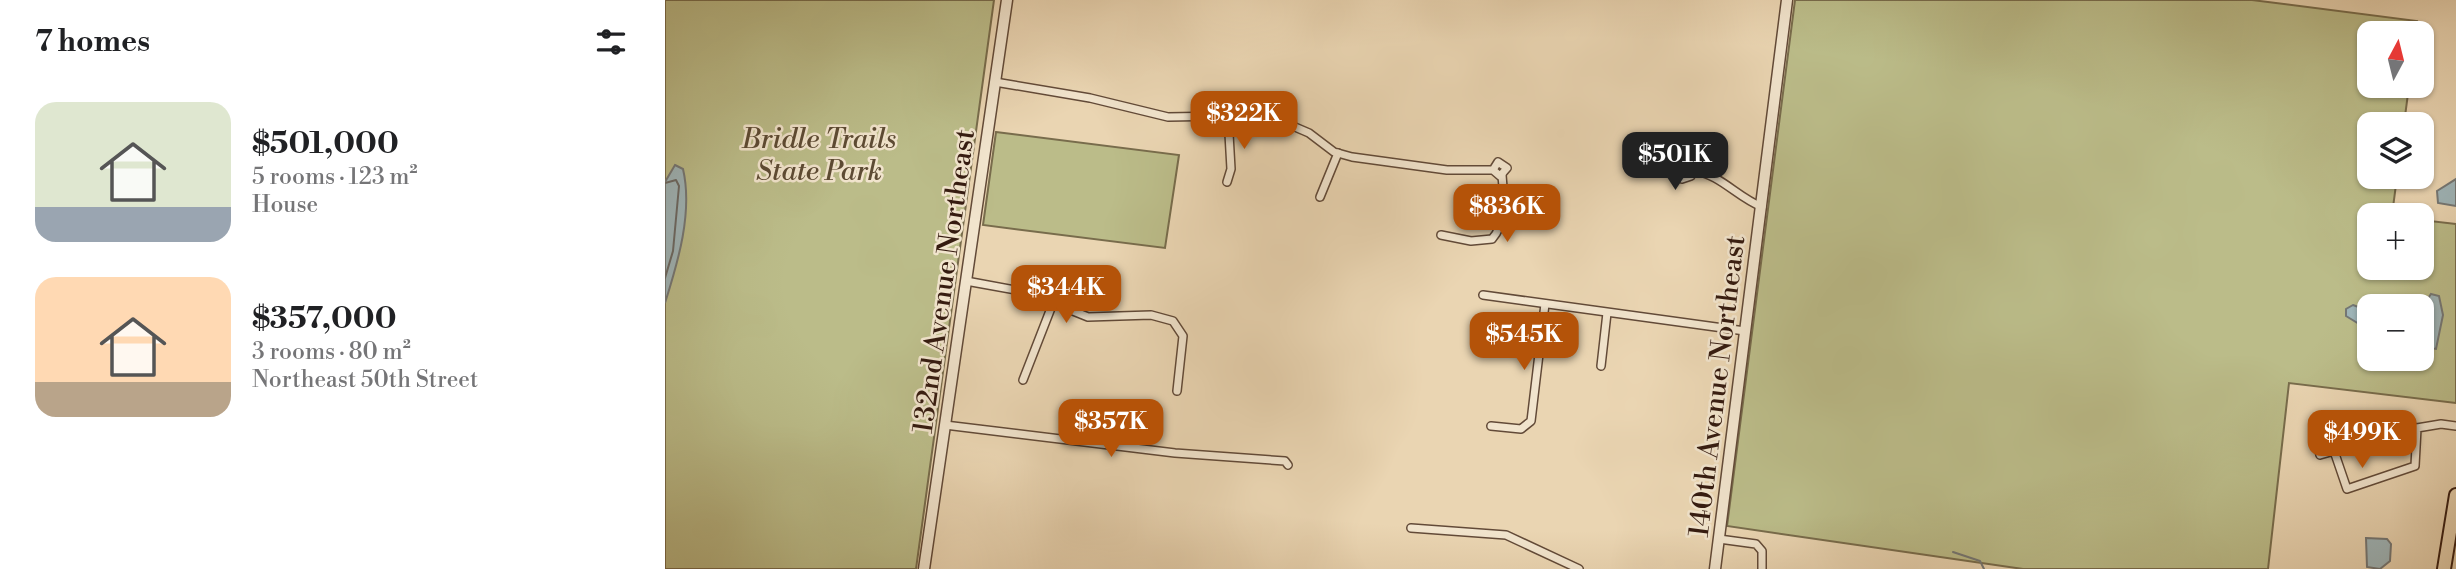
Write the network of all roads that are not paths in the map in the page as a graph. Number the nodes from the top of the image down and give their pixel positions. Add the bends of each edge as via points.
1 (1007, 0) edge
2 (1787, 0) edge
3 (995, 82) junction
4 (1228, 116) junction
5 (1338, 153) junction
6 (1493, 170) junction
7 (1693, 170) dead end
8 (1502, 176) junction
9 (1227, 182) dead end
10 (1321, 197) dead end
11 (1762, 207) junction
12 (1441, 235) dead end
13 (966, 281) junction
14 (1483, 295) dead end
15 (1053, 303) junction
16 (1545, 304) junction
17 (1607, 313) junction
18 (1745, 331) junction
19 (1601, 366) dead end
20 (1023, 380) dead end
21 (1177, 391) dead end
22 (945, 425) junction
23 (1491, 426) dead end
24 (2456, 426) edge
25 (2417, 428) junction
26 (1288, 465) dead end
27 (2456, 495) edge
28 (1411, 528) dead end
29 (1719, 539) junction
30 (924, 569) edge
31 (1579, 569) edge
32 (1715, 569) edge
33 (1762, 569) edge
34 (2444, 569) edge

1 - 3 street, 132nd Avenue Northeast
2 - 11 street, 140th Avenue Northeast
3 - 4 street via 1168,117
3 - 13 street, 132nd Avenue Northeast
4 - 5 street via 1295,127
4 - 9 street via 1231,169
5 - 6 street via 1447,170
5 - 10 street
6 - 8 street
6 - 8 street via 1496,163 1505,164
7 - 11 street via 1714,176
8 - 12 street via 1500,232 1492,240
11 - 18 street, 140th Avenue Northeast
13 - 15 street via 1026,292
13 - 22 street, 132nd Avenue Northeast
14 - 16 street
15 - 20 street
15 - 21 street via 1088,317 1163,318 1179,328 1183,353
16 - 17 street
16 - 23 street via 1531,421 1521,429
17 - 18 street
17 - 19 street
18 - 29 street, 140th Avenue Northeast
22 - 26 street via 1175,453 1285,461
22 - 30 street, 132nd Avenue Northeast
24 - 25 street
25 - 25 street via 2415,466 2347,489 2334,451 2320,455 2314,423 2366,421
27 - 34 main road
28 - 31 street via 1506,535
29 - 32 street, 140th Avenue Northeast
29 - 33 street via 1756,544 1762,551

